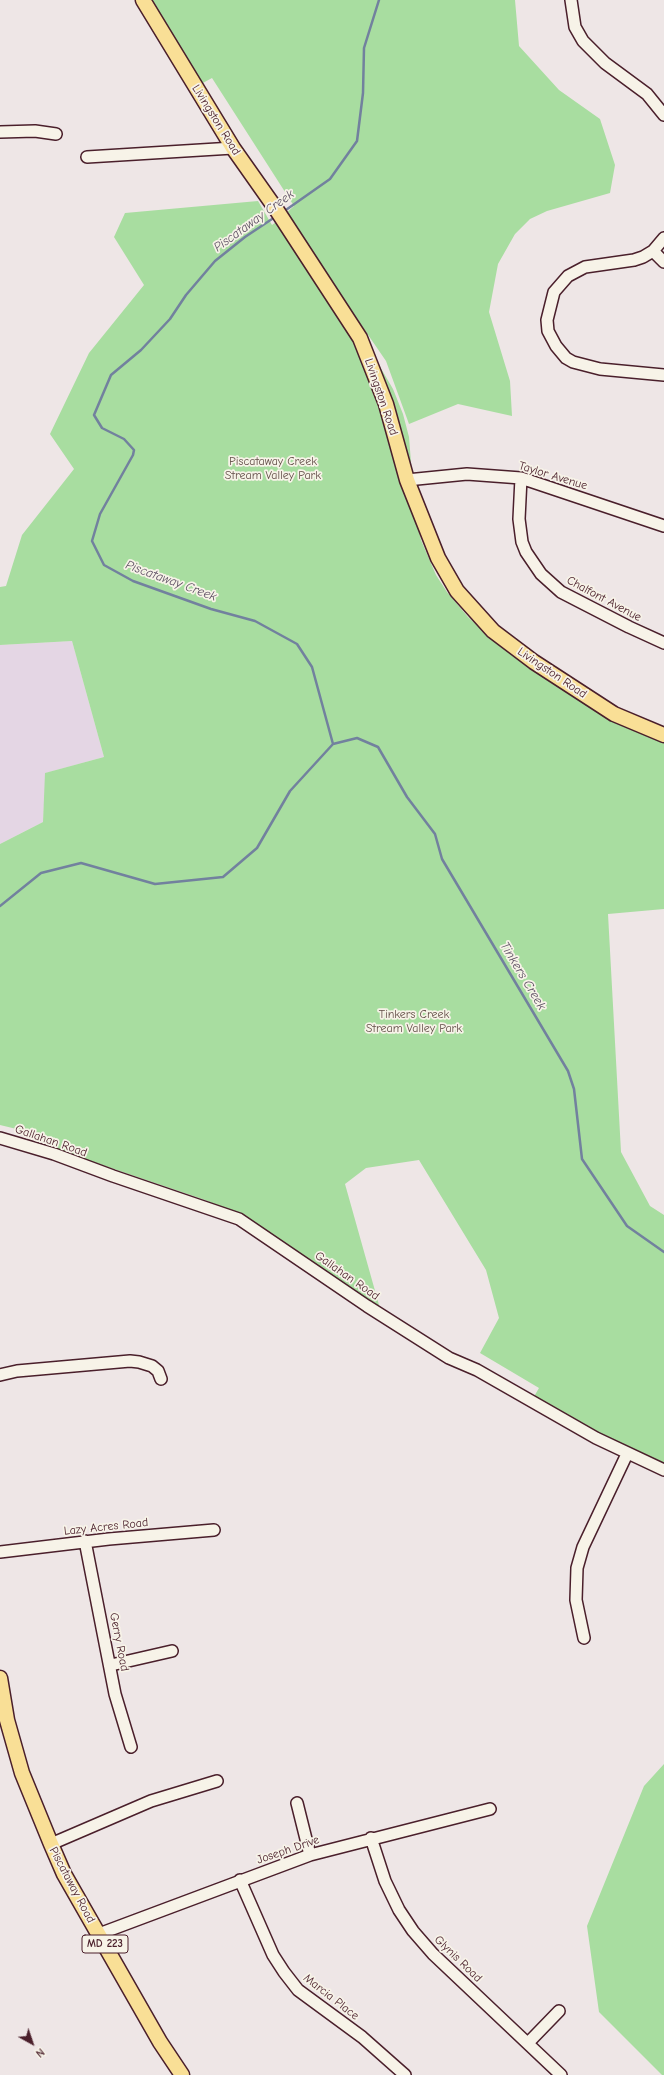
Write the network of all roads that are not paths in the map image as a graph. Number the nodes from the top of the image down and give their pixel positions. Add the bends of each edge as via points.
1 (143, 0) edge
2 (571, 0) edge
3 (664, 115) edge
4 (0, 132) edge
5 (56, 134) dead end
6 (233, 148) junction
7 (87, 158) dead end
8 (664, 238) edge
9 (653, 251) junction
10 (664, 262) edge
11 (664, 375) edge
12 (521, 478) junction
13 (407, 480) junction
14 (664, 526) edge
15 (664, 643) edge
16 (664, 735) edge
17 (0, 1138) edge
18 (0, 1375) edge
19 (161, 1379) dead end
20 (627, 1454) junction
21 (664, 1470) edge
22 (214, 1530) dead end
23 (85, 1541) junction
24 (0, 1552) edge
25 (584, 1638) dead end
26 (172, 1651) dead end
27 (111, 1665) junction
28 (0, 1678) edge
29 (131, 1748) dead end
30 (217, 1781) dead end
31 (297, 1803) dead end
32 (490, 1809) dead end
33 (371, 1838) junction
34 (51, 1844) junction
35 (310, 1854) junction
36 (240, 1880) junction
37 (99, 1934) junction
38 (559, 2011) dead end
39 (528, 2043) junction
40 (182, 2075) edge
41 (405, 2075) edge
42 (561, 2075) edge

1 - 6 main road, Livingston Road
2 - 3 street via 575,27 580,37 601,59 646,94
4 - 5 street via 35,131
6 - 7 street
6 - 13 main road, Livingston Road via 360,338 386,404
8 - 9 street
9 - 10 street
9 - 11 street via 634,260 594,265 576,271 563,280 554,292 547,320 548,331 556,346 573,362 600,369
12 - 13 street, Taylor Avenue via 467,474
12 - 14 street, Taylor Avenue
12 - 15 street, Chalfont Avenue via 519,519 522,542 541,574 561,592
13 - 16 main road, Livingston Road via 448,577 477,616 517,650 614,714
17 - 20 street, Gallahan Road via 54,1154 239,1219 449,1358 477,1370
18 - 19 street via 17,1371 130,1361 152,1366 158,1371
20 - 21 street, Gallahan Road
20 - 25 street via 583,1547 577,1568 576,1600
22 - 23 street, Lazy Acres Road
23 - 24 street, Lazy Acres Road
23 - 27 street, Gerry Road
26 - 27 street
27 - 29 street, Gerry Road via 115,1694
28 - 34 main road, Piscataway Road / MD 223 via 7,1720 22,1773
30 - 34 street via 151,1801
31 - 35 street
32 - 33 street, Joseph Drive
33 - 35 street, Joseph Drive
33 - 39 street, Glynis Road via 385,1881 413,1931 433,1954
34 - 37 main road, Piscataway Road / MD 223 via 64,1874
35 - 36 street, Joseph Drive
36 - 37 street, Joseph Drive
36 - 41 street, Marcia Place via 273,1955 298,1990 362,2037
37 - 40 main road, Piscataway Road / MD 223 via 160,2042
38 - 39 street
39 - 42 street, Glynis Road

